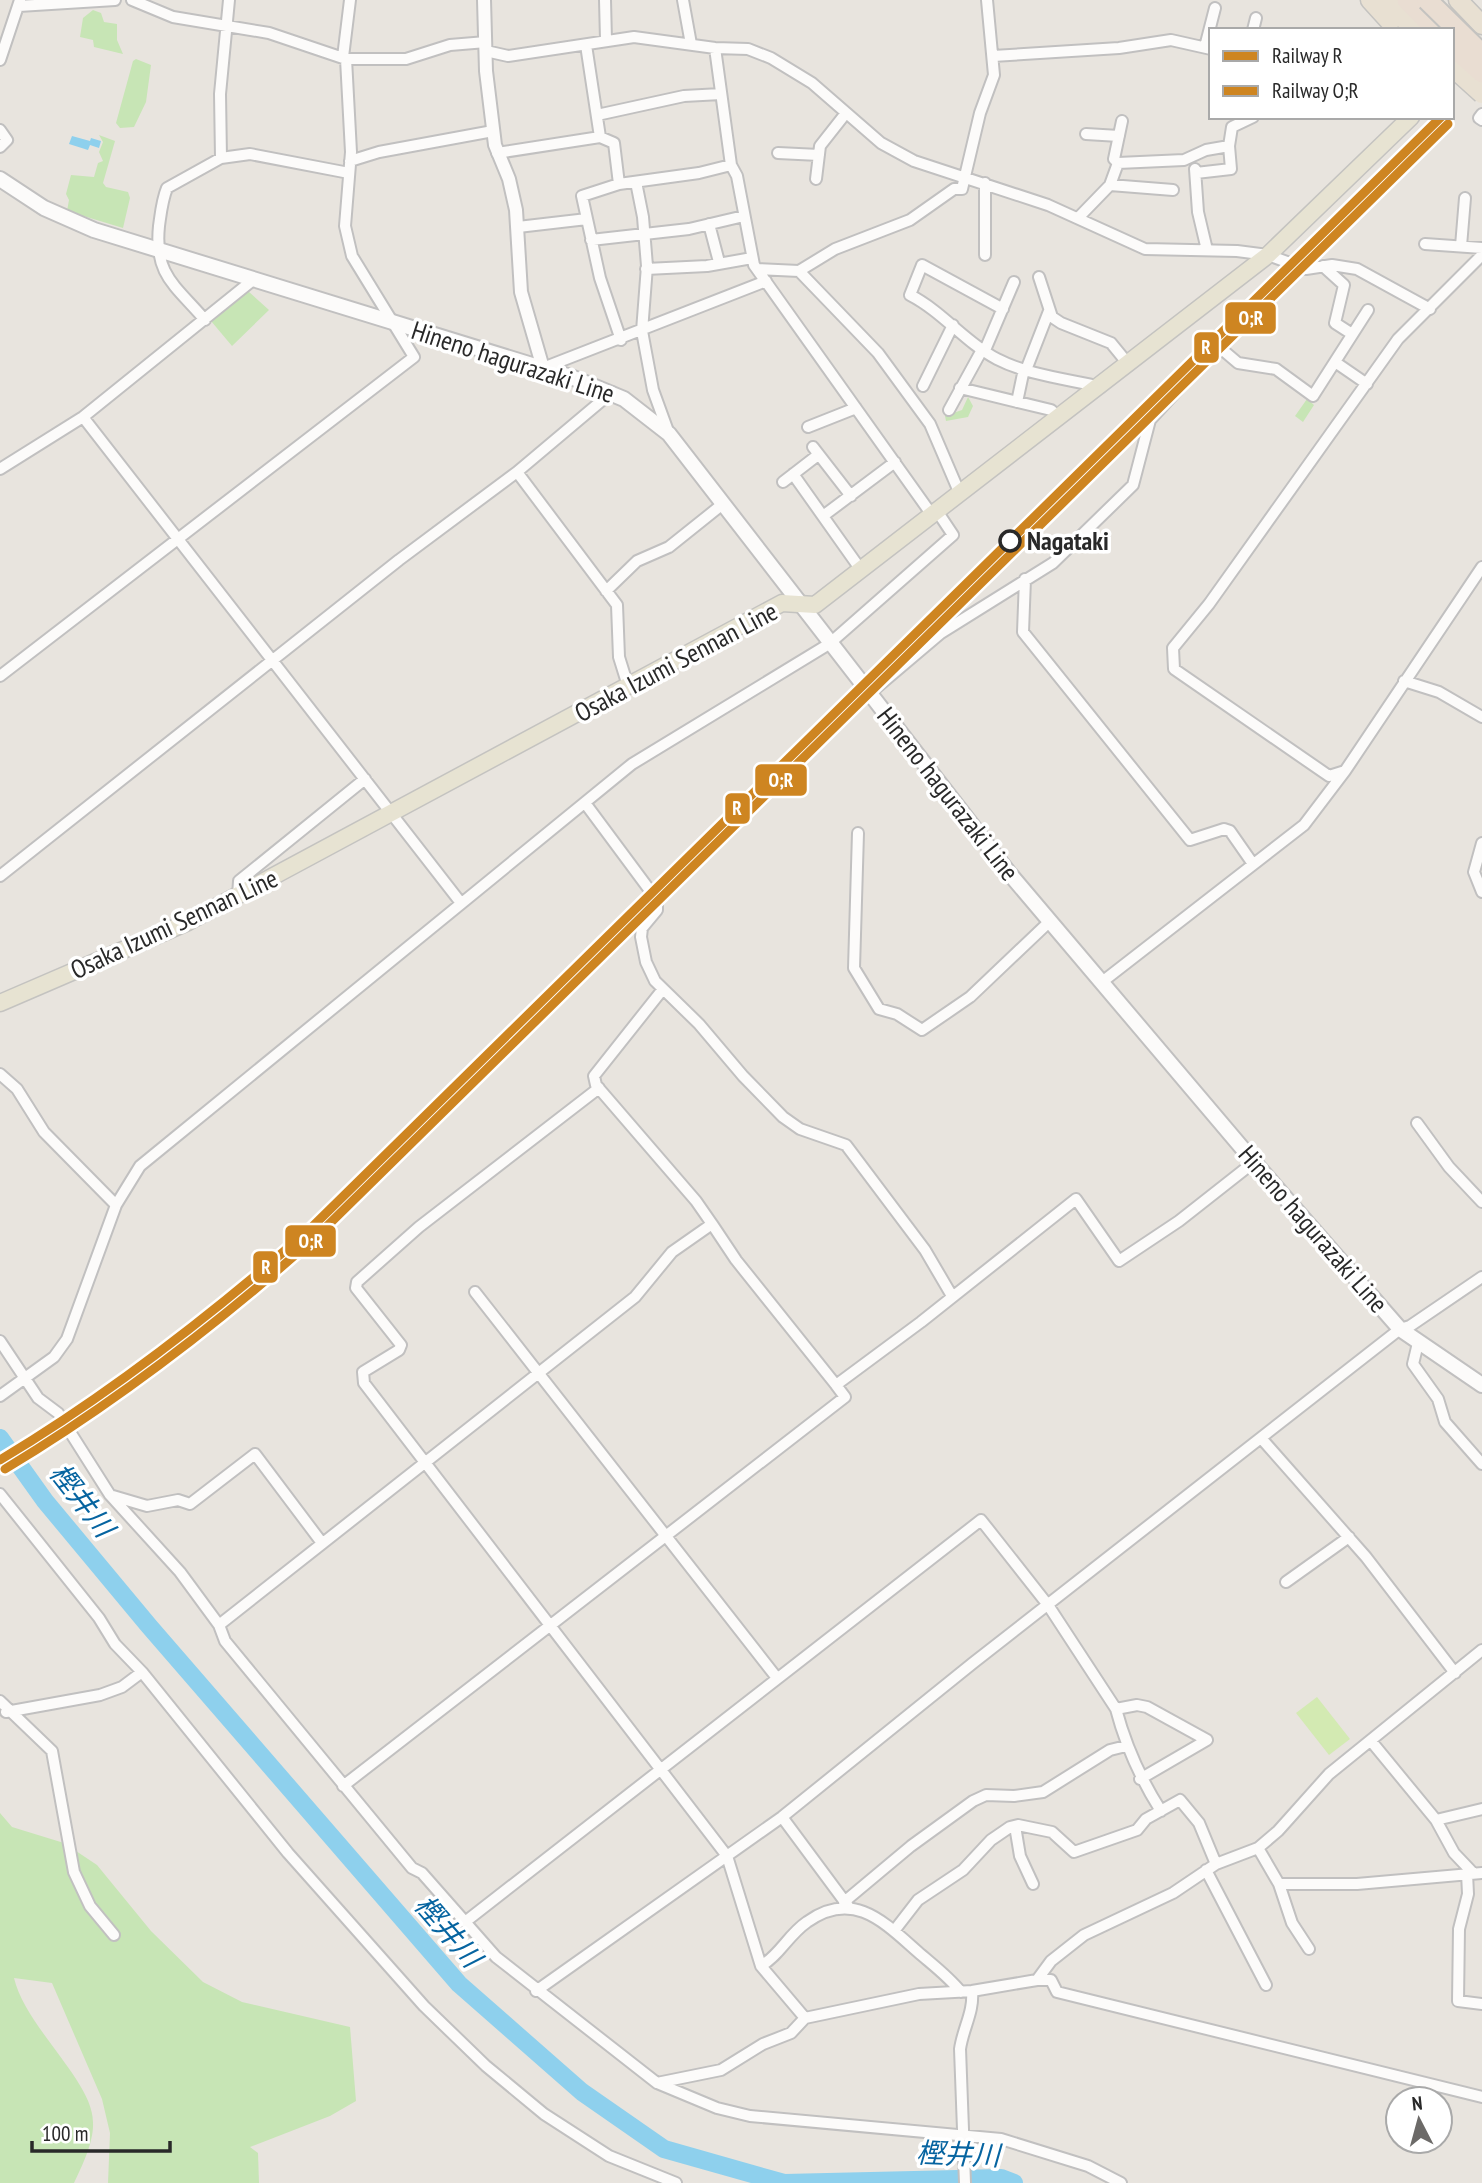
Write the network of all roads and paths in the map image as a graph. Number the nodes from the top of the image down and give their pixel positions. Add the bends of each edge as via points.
1 (115, 0) edge
2 (132, 0) edge
3 (229, 0) edge
4 (349, 0) edge
5 (484, 0) edge
6 (605, 0) edge
7 (683, 0) edge
8 (987, 0) edge
9 (1370, 0) edge
10 (1385, 0) edge
11 (1407, 0) edge
12 (1427, 0) edge
13 (1458, 0) edge
14 (1474, 0) edge
15 (17, 6) edge
16 (1215, 8) dead end
17 (1482, 8) edge
18 (0, 15) edge
19 (1256, 18) dead end
20 (1482, 25) edge
21 (227, 26) junction
22 (1212, 28) edge
23 (1254, 28) edge
24 (1396, 28) edge
25 (1412, 28) edge
26 (1434, 28) edge
27 (606, 40) junction
28 (691, 44) junction
29 (586, 45) junction
30 (486, 47) junction
31 (715, 48) junction
32 (1208, 48) edge
33 (1454, 48) edge
34 (1482, 51) edge
35 (993, 56) junction
36 (345, 58) junction
37 (0, 60) edge
38 (1454, 69) edge
39 (1482, 73) edge
40 (1454, 76) edge
41 (721, 94) junction
42 (1482, 94) edge
43 (846, 113) junction
44 (1482, 114) edge
45 (597, 115) junction
46 (1249, 119) edge
47 (1409, 119) edge
48 (1482, 120) edge
49 (1122, 121) dead end
50 (0, 130) edge
51 (493, 131) junction
52 (1086, 134) dead end
53 (1119, 136) junction
54 (600, 137) junction
55 (1228, 146) junction
56 (0, 147) edge
57 (497, 153) junction
58 (778, 153) dead end
59 (819, 155) junction
60 (1195, 155) junction
61 (221, 159) junction
62 (350, 161) junction
63 (1118, 163) junction
64 (731, 165) junction
65 (349, 173) junction
66 (1196, 173) junction
67 (966, 177) junction
68 (816, 178) dead end
69 (0, 179) edge
70 (636, 182) junction
71 (985, 183) junction
72 (619, 184) junction
73 (1110, 185) junction
74 (1173, 190) dead end
75 (1465, 198) dead end
76 (744, 216) junction
77 (1078, 218) junction
78 (587, 219) junction
79 (709, 224) junction
80 (518, 227) junction
81 (645, 234) junction
82 (591, 240) junction
83 (1425, 244) dead end
84 (1461, 246) junction
85 (1482, 248) edge
86 (157, 250) junction
87 (1207, 250) junction
88 (985, 255) dead end
89 (1268, 255) junction
90 (1482, 255) edge
91 (719, 262) junction
92 (755, 264) junction
93 (1323, 266) junction
94 (1300, 267) junction
95 (646, 269) junction
96 (799, 271) junction
97 (1039, 277) dead end
98 (253, 280) junction
99 (766, 281) junction
100 (1014, 282) dead end
101 (1003, 309) junction
102 (1430, 309) junction
103 (1368, 310) dead end
104 (1049, 311) junction
105 (205, 320) junction
106 (393, 323) junction
107 (953, 325) junction
108 (642, 331) junction
109 (1352, 334) junction
110 (621, 340) junction
111 (1218, 346) junction
112 (984, 349) junction
113 (1335, 362) junction
114 (1129, 365) junction
115 (543, 368) junction
116 (1025, 369) junction
117 (1367, 384) junction
118 (923, 386) dead end
119 (1101, 387) junction
120 (960, 388) junction
121 (612, 392) junction
122 (1017, 402) junction
123 (856, 408) junction
124 (949, 410) dead end
125 (83, 417) junction
126 (1060, 418) junction
127 (808, 427) dead end
128 (669, 434) junction
129 (895, 462) junction
130 (0, 469) edge
131 (517, 472) junction
132 (793, 474) junction
133 (783, 482) dead end
134 (960, 494) junction
135 (850, 496) junction
136 (724, 503) junction
137 (934, 513) junction
138 (823, 516) junction
139 (179, 541) junction
140 (1482, 567) edge
141 (861, 570) junction
142 (1025, 579) junction
143 (607, 591) junction
144 (801, 606) junction
145 (830, 645) junction
146 (272, 660) junction
147 (0, 676) edge
148 (1404, 681) junction
149 (628, 686) junction
150 (869, 694) junction
151 (1482, 717) edge
152 (1345, 771) junction
153 (365, 779) junction
154 (585, 803) junction
155 (391, 813) junction
156 (858, 833) dead end
157 (1482, 843) edge
158 (1253, 864) junction
159 (0, 876) edge
160 (1482, 892) edge
161 (238, 897) junction
162 (461, 903) junction
163 (1050, 921) junction
164 (1102, 982) junction
165 (663, 989) junction
166 (0, 1003) edge
167 (0, 1074) edge
168 (599, 1088) junction
169 (1417, 1123) dead end
170 (1254, 1162) junction
171 (1482, 1202) edge
172 (116, 1205) junction
173 (712, 1224) junction
174 (1482, 1277) edge
175 (475, 1292) dead end
176 (952, 1296) junction
177 (1400, 1329) junction
178 (0, 1341) edge
179 (1418, 1343) junction
180 (538, 1371) junction
181 (25, 1381) junction
182 (836, 1385) junction
183 (1482, 1385) edge
184 (0, 1396) edge
185 (1261, 1438) junction
186 (424, 1461) junction
187 (1482, 1464) edge
188 (0, 1494) edge
189 (110, 1495) junction
190 (667, 1536) junction
191 (1349, 1537) junction
192 (322, 1543) junction
193 (1286, 1581) dead end
194 (1048, 1605) junction
195 (219, 1626) junction
196 (550, 1627) junction
197 (1482, 1650) edge
198 (142, 1672) junction
199 (1455, 1673) junction
200 (777, 1678) junction
201 (0, 1701) edge
202 (1116, 1709) junction
203 (5, 1712) edge
204 (1371, 1741) junction
205 (1126, 1746) junction
206 (661, 1768) junction
207 (1140, 1779) junction
208 (343, 1786) junction
209 (1482, 1809) edge
210 (1161, 1811) junction
211 (782, 1817) junction
212 (1436, 1820) junction
213 (1015, 1826) junction
214 (1258, 1848) junction
215 (727, 1856) junction
216 (1211, 1867) junction
217 (1474, 1873) edge
218 (1033, 1884) dead end
219 (1279, 1884) junction
220 (847, 1905) junction
221 (465, 1922) junction
222 (894, 1931) junction
223 (114, 1934) dead end
224 (1309, 1949) dead end
225 (761, 1966) junction
226 (1037, 1980) junction
227 (1266, 1985) dead end
228 (536, 1991) junction
229 (967, 1992) junction
230 (1482, 2004) edge
231 (805, 2018) junction
232 (657, 2083) junction
233 (1482, 2097) edge
234 (965, 2133) junction
235 (676, 2183) edge
236 (965, 2183) edge
237 (1121, 2183) edge

1 - 15 street
2 - 21 street via 173,17
3 - 21 street
4 - 36 street
5 - 30 street
6 - 27 street
7 - 28 street
8 - 35 street
9 - 24 highway
10 - 25 highway
11 - 26 highway
12 - 34 highway, bridge
13 - 20 highway
14 - 17 highway
15 - 18 street
15 - 37 street
16 - 22 street
19 - 23 street
21 - 36 street via 269,33
21 - 61 street via 220,94
27 - 28 street via 634,37
27 - 29 street
28 - 31 street
29 - 30 street via 508,56
29 - 45 street
30 - 36 street via 450,45 406,59
30 - 51 street
31 - 41 street
31 - 43 street via 748,49 771,58 812,83
32 - 35 street via 1171,40
33 - 39 highway, bridge
34 - 40 main road
35 - 67 street via 994,75
36 - 62 street
38 - 42 highway, bridge
41 - 45 street via 684,96
41 - 64 street
43 - 59 street via 820,146
43 - 67 street via 881,144 914,161
44 - 48 street
45 - 54 street
46 - 55 street via 1232,127
47 - 89 main road, Osaka Izumi Sennan Line
49 - 53 street
50 - 56 street via 7,140
51 - 57 street
51 - 62 street
52 - 53 street
53 - 63 street via 1114,159
54 - 57 street
54 - 72 street via 614,143
55 - 60 street
55 - 66 street via 1230,169
57 - 80 street via 509,179
58 - 59 street
59 - 68 street
60 - 63 street via 1184,160
60 - 66 street
61 - 65 street via 250,154
61 - 86 street via 167,188
62 - 65 street
63 - 73 street
64 - 70 street
64 - 76 street
65 - 106 street via 345,226 352,256
66 - 87 street via 1198,212
67 - 71 street
67 - 96 street via 962,189 954,189 910,220 835,249
69 - 86 main road, Hineno hagurazaki Line via 56,214
70 - 72 street
70 - 81 street
71 - 77 street
71 - 88 street
72 - 78 street via 582,197
73 - 74 street
73 - 77 street
75 - 84 street
76 - 79 street
76 - 92 street
77 - 87 street via 1145,249
78 - 80 street
78 - 82 street
79 - 81 street
79 - 91 street
80 - 115 street via 521,292
81 - 82 street
81 - 95 street
82 - 110 street
83 - 84 street
84 - 85 street
86 - 98 main road, Hineno hagurazaki Line
86 - 105 street via 163,272
87 - 89 street
89 - 94 street
89 - 114 main road, Osaka Izumi Sennan Line
90 - 102 street
91 - 92 street
91 - 95 street
92 - 96 street
92 - 99 street
93 - 94 street
93 - 102 street via 1357,269
93 - 109 street via 1344,285 1335,323
94 - 111 street
95 - 108 street
96 - 134 street via 878,353 930,424
97 - 104 street
98 - 105 street
98 - 106 main road, Hineno hagurazaki Line
99 - 108 street
99 - 123 street
100 - 101 street
101 - 107 street via 922,265 910,295
101 - 112 street
102 - 117 street via 1398,339
103 - 109 street
104 - 114 street via 1060,323 1111,343
104 - 116 street
105 - 125 street
106 - 115 main road, Hineno hagurazaki Line
106 - 139 street via 414,357
107 - 112 street
107 - 118 street
108 - 110 street
108 - 128 street via 653,390
109 - 113 street
110 - 115 street
111 - 113 street via 1238,363 1276,369 1313,396
111 - 142 street via 1150,420 1133,485 1053,563
112 - 116 street
112 - 120 street
113 - 117 street
114 - 119 main road, Osaka Izumi Sennan Line
115 - 121 main road, Hineno hagurazaki Line
116 - 119 street
116 - 122 street
117 - 152 street via 1173,648 1174,669 1329,776
119 - 126 main road, Osaka Izumi Sennan Line
120 - 122 street
120 - 124 street
121 - 128 main road, Hineno hagurazaki Line
121 - 131 street
122 - 126 street via 1051,410
123 - 127 street
123 - 129 street
125 - 130 street
125 - 139 street
126 - 134 main road, Osaka Izumi Sennan Line
128 - 136 main road, Hineno hagurazaki Line
129 - 135 street
129 - 137 street
131 - 143 street
131 - 146 street
132 - 133 street
132 - 135 street via 815,451
132 - 138 street
134 - 137 main road, Osaka Izumi Sennan Line
135 - 138 street
136 - 143 street via 669,547 637,561
136 - 144 main road, Hineno hagurazaki Line
137 - 141 main road, Osaka Izumi Sennan Line
137 - 145 street via 953,535
138 - 141 street
139 - 146 street
139 - 147 street
140 - 148 street
141 - 144 main road, Osaka Izumi Sennan Line via 815,606
142 - 150 street via 941,633
142 - 158 street via 1023,632 1190,840 1230,831
143 - 149 street via 617,605 619,656
144 - 145 main road, Hineno hagurazaki Line
144 - 149 main road, Osaka Izumi Sennan Line via 782,603
145 - 150 main road, Hineno hagurazaki Line
145 - 154 street via 632,764
146 - 153 street
146 - 159 street
148 - 151 street via 1438,692
148 - 152 street
149 - 155 main road, Osaka Izumi Sennan Line
150 - 163 main road, Hineno hagurazaki Line
152 - 158 street via 1312,817
153 - 155 street
153 - 161 street via 239,881
154 - 162 street
154 - 165 street via 657,900 657,909 642,928 641,937 646,962
155 - 161 main road, Osaka Izumi Sennan Line
155 - 162 street
156 - 163 street via 854,968 879,1009 922,1030 970,997
157 - 160 street via 1474,872
158 - 164 street
161 - 166 main road, Osaka Izumi Sennan Line via 155,938
162 - 172 street via 140,1166
163 - 164 main road, Hineno hagurazaki Line
164 - 170 main road, Hineno hagurazaki Line
165 - 168 street via 594,1076
165 - 176 street via 783,1117 800,1129 846,1145 925,1250
167 - 172 street via 17,1089 44,1132
168 - 173 street
168 - 186 street via 419,1227 357,1282 356,1288 401,1345 363,1372 364,1383
169 - 171 street
170 - 176 street via 1119,1261 1076,1199
170 - 177 main road, Hineno hagurazaki Line
172 - 181 street via 67,1339 54,1357
173 - 180 street via 672,1252 635,1297
173 - 182 street
174 - 177 street
175 - 180 street
176 - 182 street
177 - 179 main road, Hineno hagurazaki Line
177 - 185 street
178 - 181 street
179 - 183 main road, Hineno hagurazaki Line
179 - 187 street via 1413,1364 1438,1399 1445,1422
180 - 186 street
180 - 190 street
181 - 184 street
181 - 189 street via 58,1413
182 - 190 street via 845,1397
185 - 191 street
185 - 194 street
186 - 192 street
186 - 196 street
188 - 198 street via 115,1644
189 - 192 street via 147,1506 178,1500 190,1504 255,1454
189 - 195 street via 180,1572
190 - 196 street
190 - 200 street
191 - 193 street
191 - 199 street
192 - 195 street
194 - 200 street via 981,1520
194 - 202 street
194 - 211 street
195 - 208 street via 225,1641
196 - 206 street
196 - 208 street
197 - 199 street
198 - 203 street via 100,1696
198 - 235 street via 288,1853 424,2006 486,2066 544,2115 610,2156
199 - 204 street
200 - 206 street
201 - 203 street
202 - 205 street
202 - 207 street via 1147,1707 1207,1740
203 - 223 street via 52,1751 74,1872 90,1906
204 - 212 street
204 - 214 street via 1329,1774 1279,1832
205 - 207 street
205 - 220 street via 1110,1750 1042,1792 986,1795 972,1801 911,1846
206 - 215 street
206 - 221 street
207 - 210 street
208 - 221 street
209 - 212 street
210 - 213 street via 1137,1830 1074,1852 1052,1832
210 - 216 street via 1180,1800 1199,1823
211 - 215 street
211 - 220 street
212 - 217 street via 1454,1853
213 - 218 street via 1020,1856
213 - 222 street via 1000,1833 963,1870 926,1893
214 - 216 street
214 - 219 street
215 - 225 street
215 - 228 street
216 - 226 street via 1172,1893 1084,1935 1051,1961
216 - 227 street
217 - 219 street via 1357,1884
217 - 230 street via 1459,1929 1458,2001
219 - 224 street via 1288,1914
220 - 222 street via 869,1912
220 - 225 street via 809,1921 791,1935 774,1959
221 - 228 street
222 - 229 street
225 - 231 street
226 - 229 street
226 - 233 street via 1051,1980 1057,1992
228 - 232 street
229 - 231 street via 919,1994
229 - 234 street via 974,2007 962,2031 960,2049
231 - 232 street via 791,2033 763,2044 722,2070
232 - 234 street via 750,2116
234 - 236 street
234 - 237 street via 1044,2150

